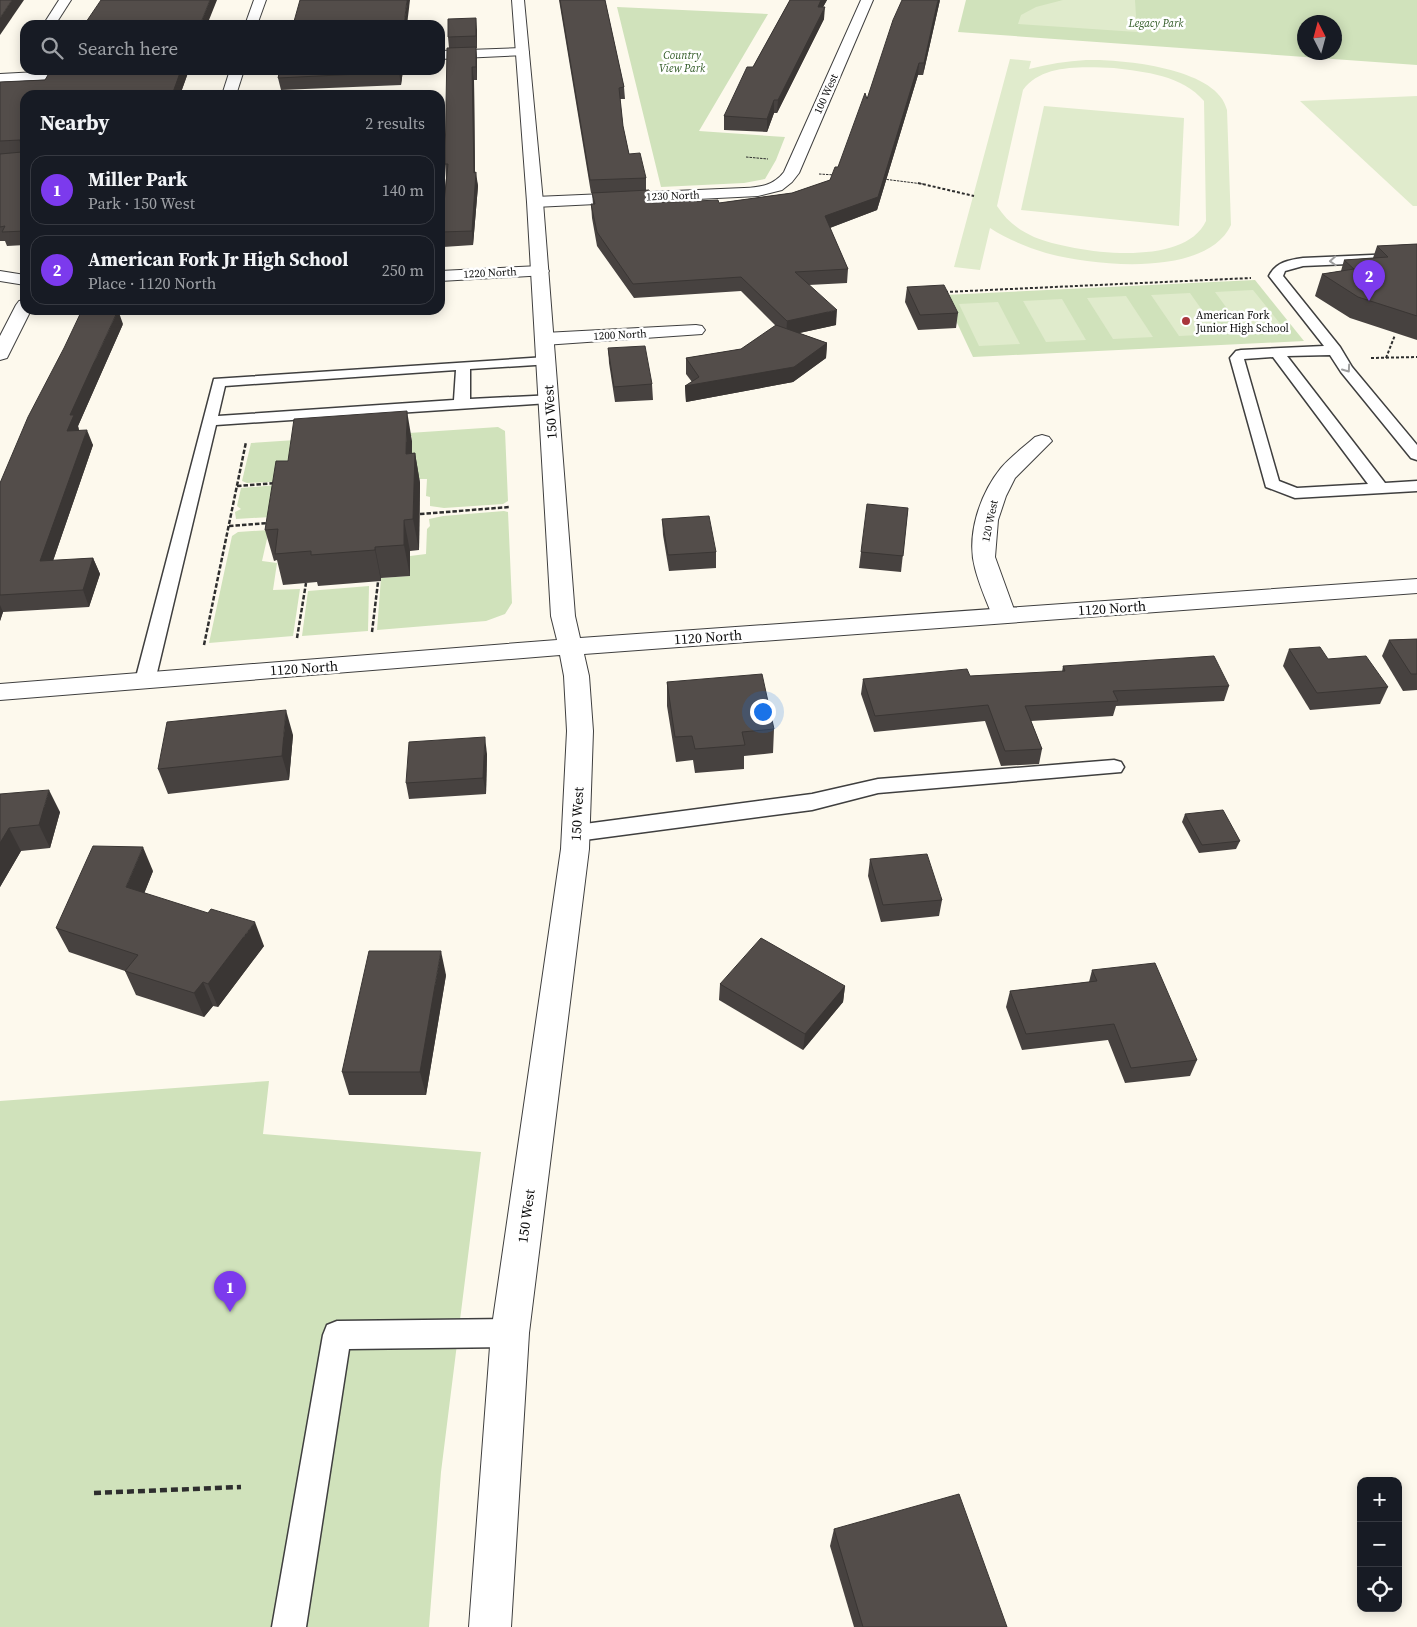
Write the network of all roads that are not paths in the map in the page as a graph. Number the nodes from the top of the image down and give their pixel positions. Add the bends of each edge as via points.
1 (65, 0) edge
2 (260, 0) edge
3 (518, 0) edge
4 (867, 0) edge
5 (52, 20) edge
6 (253, 20) edge
7 (522, 52) junction
8 (445, 55) edge
9 (20, 71) edge
10 (55, 75) edge
11 (235, 75) edge
12 (16, 77) junction
13 (0, 78) edge
14 (231, 90) edge
15 (781, 186) joint
16 (535, 202) junction
17 (1417, 257) edge
18 (540, 271) junction
19 (0, 276) edge
20 (445, 276) edge
21 (20, 279) edge
22 (20, 314) edge
23 (696, 330) dead end
24 (544, 340) junction
25 (1335, 350) junction
26 (1277, 353) junction
27 (0, 354) edge
28 (546, 362) junction
29 (463, 365) junction
30 (549, 398) junction
31 (462, 403) junction
32 (209, 421) junction
33 (1042, 441) dead end
34 (1417, 455) edge
35 (1417, 486) edge
36 (1380, 488) junction
37 (1417, 586) edge
38 (1004, 615) junction
39 (569, 647) junction
40 (144, 681) junction
41 (0, 692) edge
42 (1114, 767) dead end
43 (577, 833) junction
44 (510, 1334) junction
45 (289, 1627) edge
46 (490, 1627) edge

1 - 5 street
2 - 6 street
3 - 7 street, 150 West
4 - 15 street, 100 West via 791,173
7 - 8 street
7 - 16 street, 150 West
9 - 12 street
10 - 12 street
11 - 14 street
12 - 13 street
15 - 16 street, 1230 North via 744,193
16 - 18 street, 150 West
17 -> 25 lane via 1303,262 1279,269 1276,276 1282,285
18 - 20 street, 1220 North
18 - 24 street, 150 West
19 - 21 street
22 - 27 street
23 - 24 street, 1200 North
24 - 28 street, 150 West
25 - 26 lane
25 -> 34 lane via 1346,369
26 - 36 lane
26 - 36 lane via 1241,354 1237,358 1272,484 1295,493
28 - 29 lane
28 - 30 street, 150 West
29 - 31 lane
29 - 32 lane via 219,382
30 - 31 lane
30 - 39 street, 150 West via 563,616
31 - 32 lane
32 - 40 lane
33 - 38 street, 120 West via 1007,474 996,493 988,520 984,549 986,568
35 - 36 lane
37 - 38 street, 1120 North
38 - 39 street, 1120 North
39 - 40 street, 1120 North
39 - 43 street, 150 West via 577,682
40 - 41 street, 1120 North
42 - 43 lane via 878,786 812,802
43 - 44 street, 150 West
44 - 45 lane via 337,1335
44 - 46 street, 150 West

